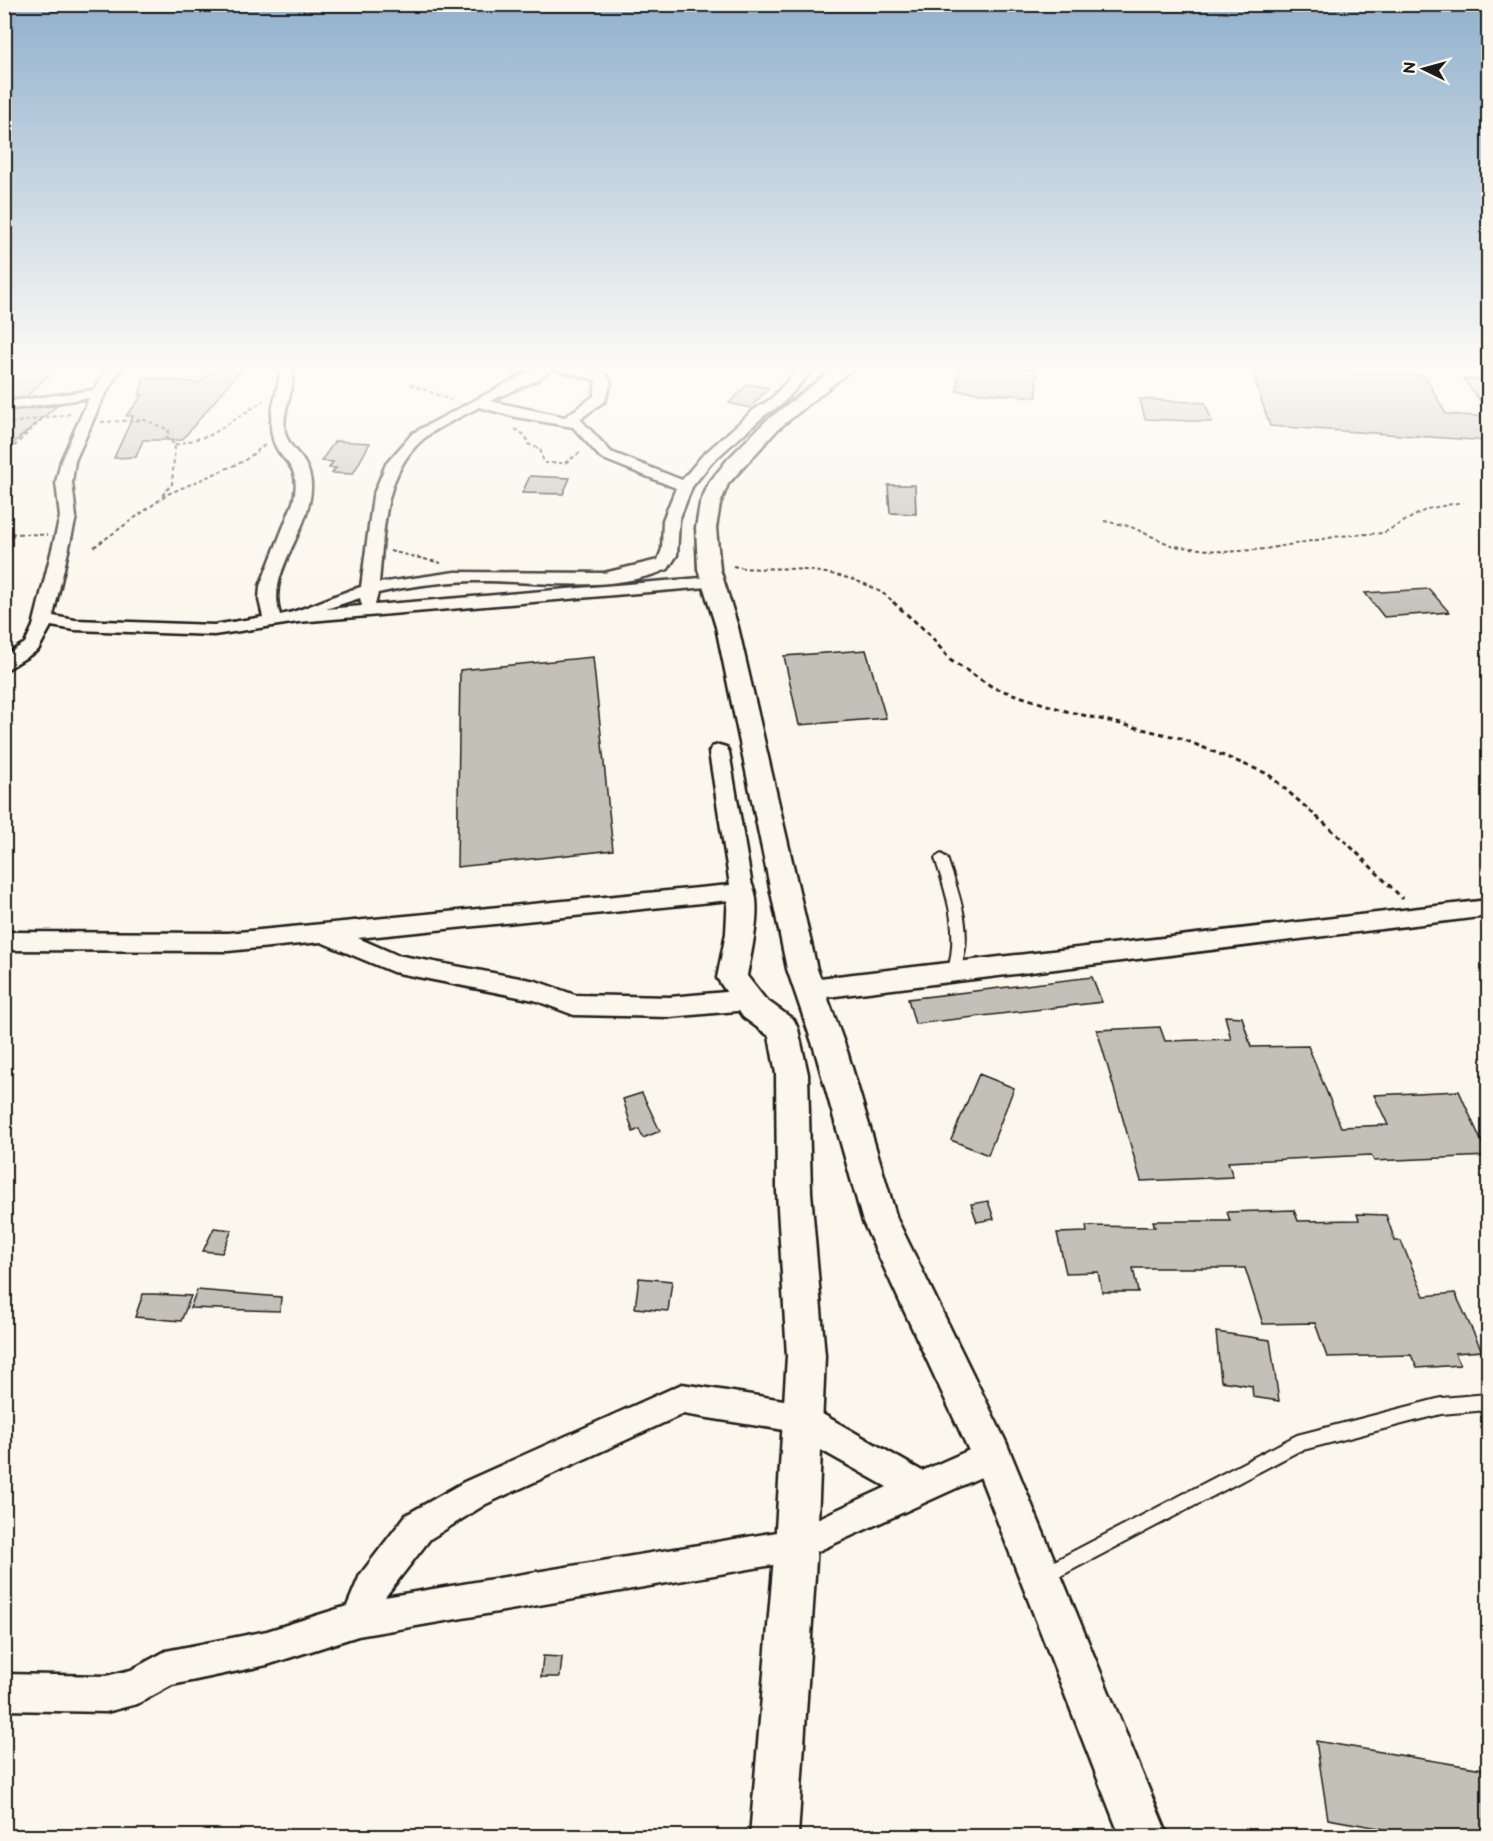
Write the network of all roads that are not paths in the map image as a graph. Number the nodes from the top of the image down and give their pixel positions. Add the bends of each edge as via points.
1 (72, 451) edge
2 (289, 451) edge
3 (405, 451) edge
4 (602, 451) edge
5 (716, 451) edge
6 (748, 451) edge
7 (685, 486) junction
8 (723, 574) junction
9 (369, 591) junction
10 (368, 611) junction
11 (298, 616) junction
12 (44, 620) junction
13 (273, 620) junction
14 (4, 665) edge
15 (718, 752) dead end
16 (941, 858) dead end
17 (742, 892) junction
18 (1488, 908) edge
19 (324, 933) junction
20 (4, 941) edge
21 (954, 970) junction
22 (811, 989) junction
23 (748, 1000) junction
24 (1488, 1402) edge
25 (803, 1418) junction
26 (992, 1456) junction
27 (920, 1488) junction
28 (796, 1545) junction
29 (1042, 1577) junction
30 (358, 1619) junction
31 (4, 1692) edge
32 (774, 1836) edge
33 (1144, 1836) edge

1 - 12 street via 64,482 68,517
2 - 13 street via 304,473 304,488 287,544 269,578 266,596
3 - 9 street via 393,464 381,496
4 - 7 street
5 - 7 street
6 - 8 street via 719,483 710,504 706,528 709,569
7 - 9 street via 670,521 667,560 663,566 622,577 472,576
8 - 10 street
8 - 22 street via 727,627 802,969
9 - 10 street
9 - 11 street via 316,605
10 - 11 street
11 - 13 street
12 - 13 street via 75,625 214,630
12 - 14 street via 32,646
15 - 17 street
16 - 21 lane via 958,913 960,954
17 - 19 street
17 - 23 street via 732,978
18 - 21 street
19 - 20 street via 228,942
19 - 23 street via 393,963 536,991 573,1005 670,1006
21 - 22 street
22 - 26 street via 880,1222
23 - 25 street via 783,1029 792,1074 794,1192 806,1356
24 - 29 lane via 1441,1406 1297,1443
25 - 27 street via 832,1439
25 - 28 street
25 - 30 street via 682,1399 475,1493 418,1527 372,1587
26 - 27 street
26 - 29 street
27 - 28 street
28 - 30 street
28 - 32 street
29 - 33 street
30 - 31 street via 267,1648 166,1669 137,1686 106,1694

